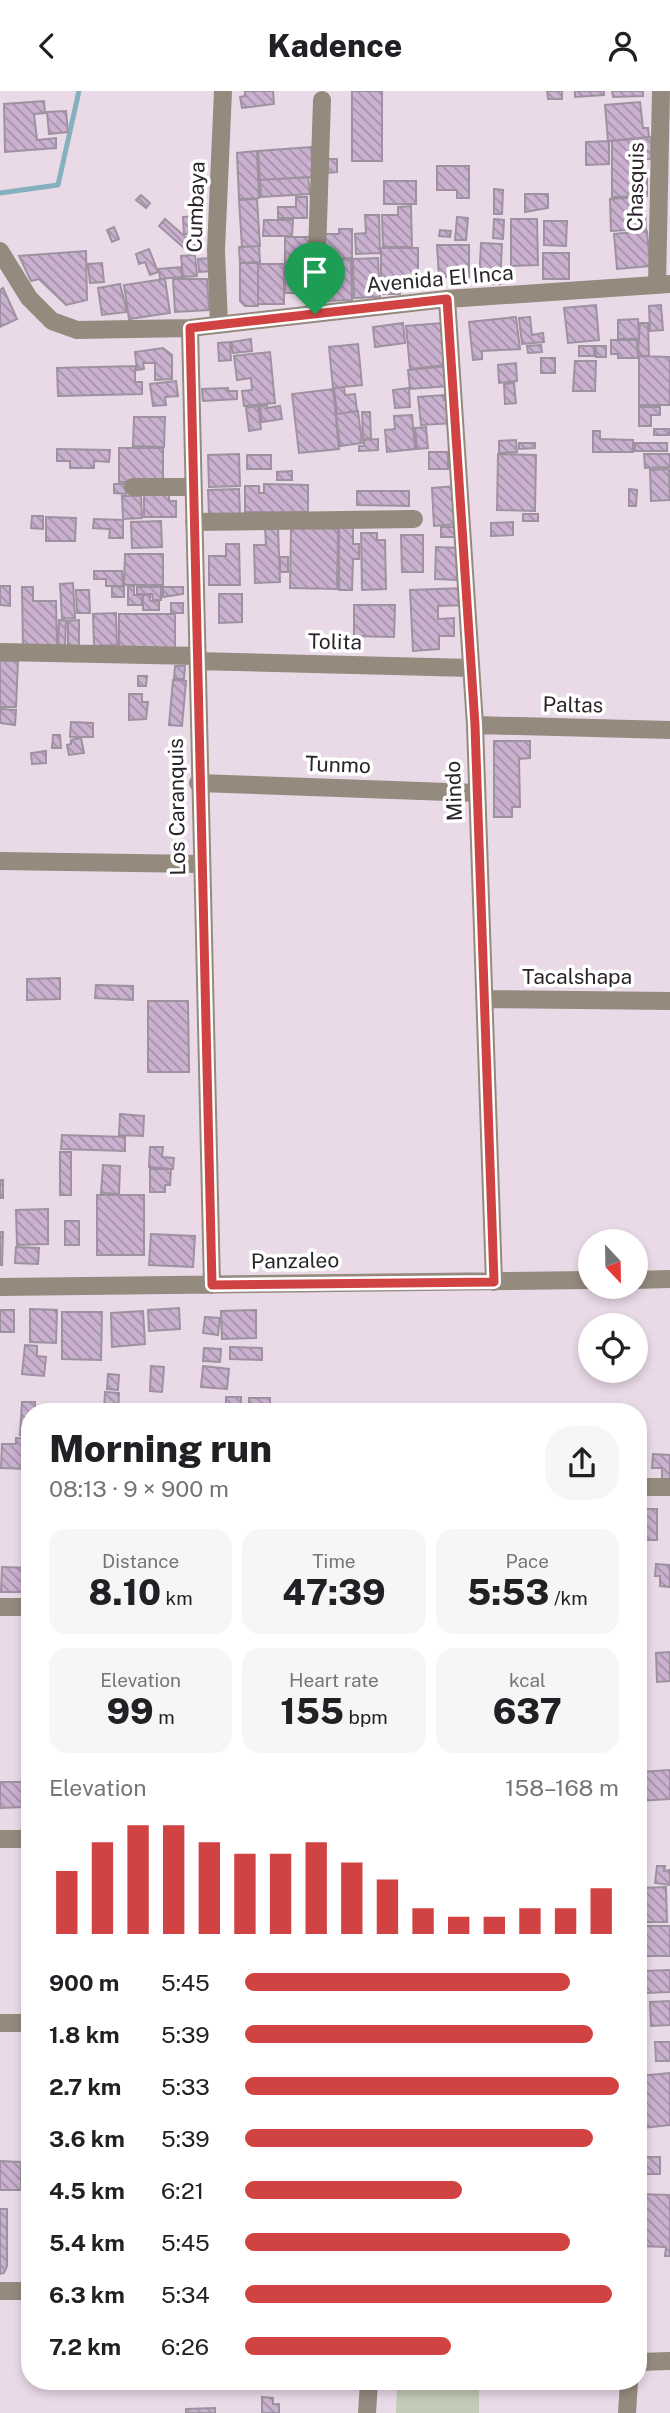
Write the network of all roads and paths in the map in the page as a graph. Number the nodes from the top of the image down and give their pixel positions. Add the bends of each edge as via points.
1 (223, 91) edge
2 (661, 91) edge
3 (322, 100) dead end
4 (664, 149) edge
5 (0, 251) edge
6 (664, 284) edge
7 (447, 299) junction
8 (315, 314) junction
9 (219, 324) junction
10 (190, 328) junction
11 (133, 487) dead end
12 (193, 488) junction
13 (414, 519) dead end
14 (194, 522) junction
15 (0, 652) edge
16 (197, 659) junction
17 (471, 668) junction
18 (475, 725) junction
19 (670, 730) edge
20 (198, 783) junction
21 (476, 793) junction
22 (0, 861) edge
23 (200, 864) junction
24 (484, 999) junction
25 (670, 1001) edge
26 (670, 1279) edge
27 (578, 1280) edge
28 (648, 1280) edge
29 (494, 1282) junction
30 (212, 1285) junction
31 (0, 1287) edge
32 (647, 1487) edge
33 (670, 1487) edge
34 (0, 1607) edge
35 (21, 1607) edge
36 (0, 1839) edge
37 (21, 1839) edge
38 (0, 2023) edge
39 (21, 2023) edge
40 (0, 2291) edge
41 (21, 2291) edge
42 (670, 2361) edge
43 (647, 2362) edge
44 (368, 2390) edge
45 (628, 2390) edge
46 (367, 2413) edge
47 (627, 2413) edge

1 - 9 street, Cumbaya via 216,250
2 - 4 street, Chasquis
3 - 8 street
4 - 6 street, Chasquis
5 - 10 street, Avenida El Inca via 29,298 62,326 78,330
6 - 7 street, Avenida El Inca
7 - 8 street, Avenida El Inca
7 - 17 street, Mindo
8 - 9 street, Avenida El Inca
9 - 10 street, Avenida El Inca
10 - 12 street, Los Caranquis
11 - 12 street
12 - 14 street, Los Caranquis
13 - 14 street
14 - 16 street, Los Caranquis
15 - 16 street, Tolita
16 - 17 street, Tolita
16 - 20 street, Los Caranquis
17 - 18 street, Mindo
18 - 19 street, Paltas
18 - 21 street, Mindo
20 - 21 street, Tunmo
20 - 23 street, Los Caranquis
21 - 24 street, Mindo
22 - 23 street
23 - 30 street, Los Caranquis
24 - 25 street, Tacalshapa
24 - 29 street, Mindo
26 - 28 street
27 - 29 street, Panzaleo
29 - 30 street, Panzaleo
30 - 31 street, Panzaleo
32 - 33 street
34 - 35 street
36 - 37 street
38 - 39 street
40 - 41 street
42 - 43 street
44 - 46 street
45 - 47 street

